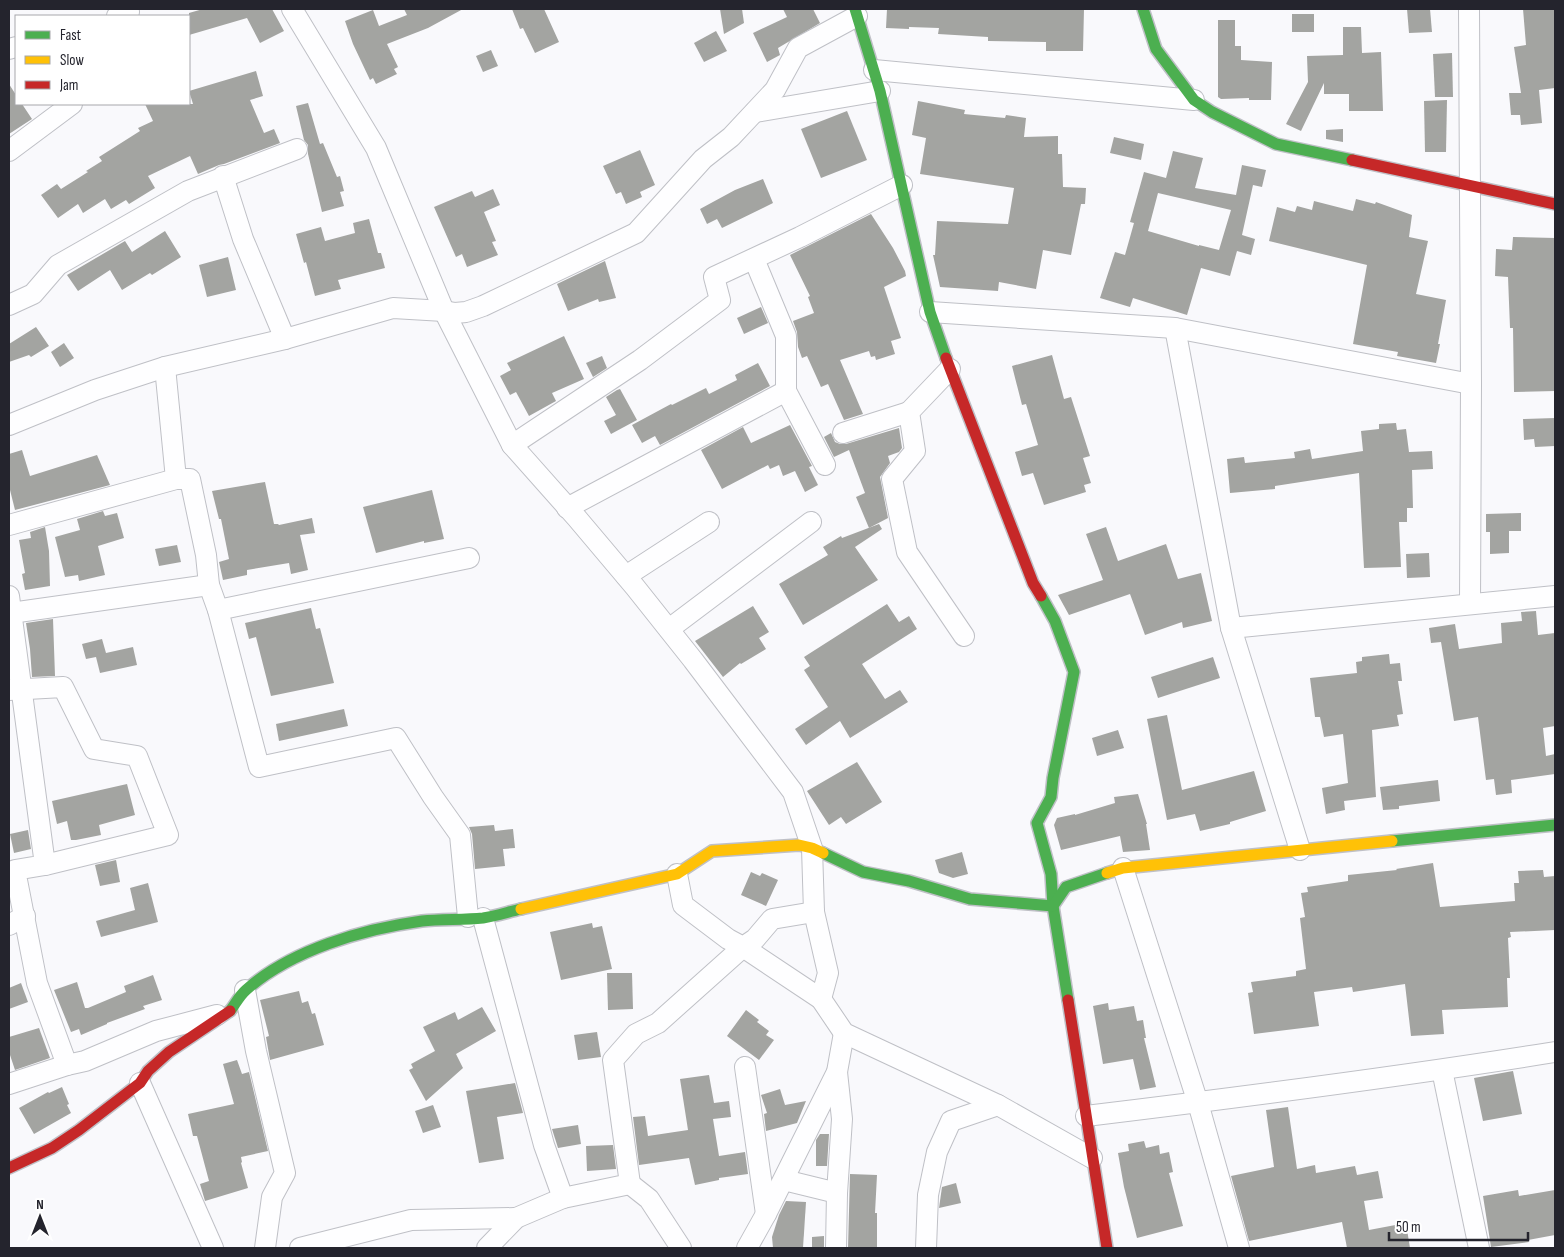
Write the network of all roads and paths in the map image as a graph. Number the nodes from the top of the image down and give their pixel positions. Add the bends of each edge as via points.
1 (292, 9) edge
2 (1143, 9) edge
3 (1469, 9) edge
4 (856, 12) edge
5 (874, 70) junction
6 (880, 91) junction
7 (1194, 100) junction
8 (71, 105) edge
9 (755, 112) junction
10 (297, 149) dead end
11 (9, 151) edge
12 (223, 176) junction
13 (902, 186) junction
14 (1470, 186) junction
15 (1555, 204) edge
16 (754, 258) junction
17 (9, 305) edge
18 (444, 311) junction
19 (930, 312) junction
20 (1176, 328) junction
21 (284, 339) junction
22 (165, 367) junction
23 (950, 369) junction
24 (1471, 384) junction
25 (786, 391) junction
26 (909, 412) junction
27 (9, 426) edge
28 (843, 433) dead end
29 (512, 445) junction
30 (825, 465) dead end
31 (176, 479) junction
32 (567, 508) junction
33 (709, 522) dead end
34 (811, 522) dead end
35 (9, 525) edge
36 (469, 558) dead end
37 (626, 576) junction
38 (209, 585) junction
39 (1555, 596) edge
40 (10, 604) edge
41 (1470, 604) junction
42 (218, 610) junction
43 (1231, 628) junction
44 (669, 629) junction
45 (964, 636) dead end
46 (14, 690) edge
47 (1555, 825) edge
48 (812, 848) junction
49 (1300, 850) junction
50 (45, 865) junction
51 (1123, 868) junction
52 (12, 870) edge
53 (677, 874) junction
54 (1053, 906) junction
55 (814, 912) junction
56 (476, 918) junction
57 (17, 921) edge
58 (743, 947) junction
59 (245, 990) junction
60 (822, 999) junction
61 (230, 1011) junction
62 (844, 1033) junction
63 (1555, 1052) edge
64 (67, 1065) junction
65 (745, 1067) dead end
66 (1442, 1070) junction
67 (838, 1072) junction
68 (140, 1083) junction
69 (9, 1084) edge
70 (1198, 1103) junction
71 (998, 1105) junction
72 (1086, 1116) junction
73 (1092, 1158) junction
74 (9, 1168) edge
75 (784, 1180) junction
76 (630, 1184) junction
77 (837, 1193) junction
78 (563, 1198) junction
79 (766, 1214) junction
80 (516, 1218) junction
81 (213, 1248) edge
82 (265, 1248) edge
83 (300, 1248) edge
84 (487, 1248) edge
85 (681, 1248) edge
86 (747, 1248) edge
87 (836, 1248) edge
88 (926, 1248) edge
89 (1107, 1248) edge
90 (1239, 1248) edge
91 (1479, 1248) edge

1 - 18 street via 376,148
2 - 7 street via 1156,48
3 - 14 street
4 - 5 street
4 - 9 street via 798,48 775,90
5 - 6 street
5 - 7 street
6 - 9 street
6 - 13 street
7 - 14 street via 1276,144
8 - 11 street
9 - 18 street via 703,159 636,233 484,306 466,312
10 - 12 street
12 - 17 street via 188,191 58,265 33,294
12 - 21 street via 243,239
13 - 16 street
13 - 19 street
14 - 15 street
14 - 24 street
16 - 25 street via 786,336
16 - 29 street via 714,277 720,300 640,360
18 - 21 street via 393,308
18 - 29 street
19 - 20 street
19 - 23 street
20 - 24 street
20 - 43 street
21 - 22 street
22 - 27 street via 95,390
22 - 31 street
23 - 26 street
23 - 54 street via 1033,582 1054,621 1074,672 1051,797 1037,823 1051,874
24 - 41 street
25 - 30 street
25 - 32 street
26 - 28 street
26 - 45 street via 915,451 892,479 907,552
29 - 32 street
31 - 35 street
31 - 38 street via 190,479
32 - 37 street
33 - 37 street
34 - 44 street
36 - 42 street
37 - 44 street
38 - 40 street
38 - 42 street
39 - 41 street
40 - 46 street
41 - 43 street
42 - 56 street via 259,767 396,738 460,835
43 - 49 street
44 - 48 street via 793,792
46 - 50 street
46 - 50 street via 63,687 94,749 137,756 168,835
47 - 49 street
48 - 53 street via 799,845 712,851
48 - 54 street via 863,872 970,899
48 - 55 street
49 - 51 street
50 - 52 street
51 - 54 street via 1066,888
51 - 70 street
52 - 57 street
53 - 56 street
53 - 58 street via 683,905
54 - 72 street
55 - 58 street via 772,919 755,939
55 - 60 street via 828,974
56 - 59 street via 410,923 348,936 277,968
56 - 78 street
57 - 64 street
58 - 60 street
58 - 76 street via 664,1019 636,1034 614,1060
59 - 61 street
59 - 82 street via 285,1173 272,1197
60 - 62 street
61 - 64 street via 156,1031 85,1061
61 - 68 street via 171,1050
62 - 67 street
62 - 71 street
63 - 66 street
64 - 69 street
65 - 79 street
66 - 70 street
66 - 91 street
67 - 75 street
67 - 77 street via 842,1119
68 - 74 street via 60,1143
68 - 81 street
70 - 72 street
70 - 90 street
71 - 73 street
71 - 88 street via 952,1121 937,1152 928,1194
72 - 73 street
73 - 89 street
75 - 77 street
75 - 79 street
76 - 78 street
76 - 85 street via 649,1198
77 - 87 street
78 - 80 street
79 - 86 street
80 - 83 street via 412,1220
80 - 84 street

